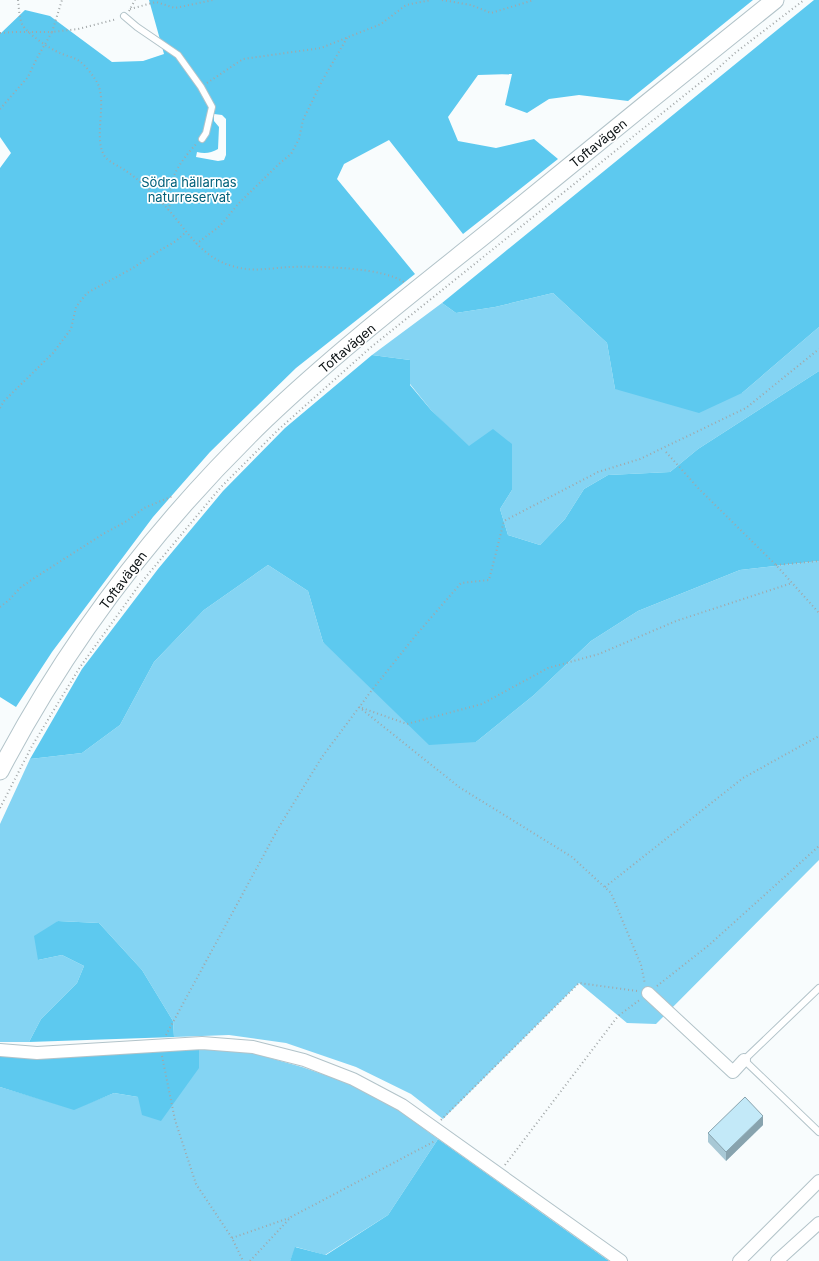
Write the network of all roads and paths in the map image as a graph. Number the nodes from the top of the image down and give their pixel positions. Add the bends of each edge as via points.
1 (18, 0) edge
2 (62, 0) edge
3 (134, 0) edge
4 (213, 0) edge
5 (431, 0) edge
6 (442, 0) edge
7 (534, 0) edge
8 (775, 0) edge
9 (804, 0) edge
10 (130, 9) junction
11 (124, 16) junction
12 (29, 32) junction
13 (52, 32) junction
14 (0, 33) edge
15 (347, 38) junction
16 (45, 44) junction
17 (201, 87) junction
18 (0, 109) edge
19 (202, 139) joint
20 (168, 210) junction
21 (186, 232) junction
22 (196, 244) junction
23 (416, 290) junction
24 (819, 349) edge
25 (0, 408) edge
26 (666, 452) dead end
27 (175, 496) dead end
28 (819, 561) edge
29 (776, 565) junction
30 (792, 583) junction
31 (0, 607) edge
32 (819, 613) edge
33 (359, 707) junction
34 (819, 736) edge
35 (0, 771) edge
36 (0, 808) edge
37 (605, 887) junction
38 (819, 988) edge
39 (648, 993) junction
40 (160, 1046) junction
41 (0, 1050) edge
42 (744, 1060) junction
43 (819, 1132) edge
44 (436, 1133) junction
45 (819, 1182) edge
46 (291, 1217) junction
47 (819, 1223) edge
48 (232, 1238) junction
49 (243, 1261) edge
50 (250, 1261) edge
51 (621, 1261) edge
52 (738, 1261) edge
53 (777, 1261) edge

1 - 12 path via 22,24
2 - 13 path
3 - 10 path
4 - 10 path via 175,8 156,2
5 - 15 path via 406,5 381,24
6 - 7 path via 471,5 491,13
8 - 23 main road, Toftavägen
9 - 36 path via 370,348 273,435 221,487 135,591 80,667 32,746
10 - 11 path
11 - 13 path via 102,24
11 - 17 lane via 178,54
12 - 13 path
12 - 14 path
12 - 16 path
13 - 16 path
15 - 17 path via 321,48 244,59
15 - 22 path via 303,120 291,154 238,203 220,226
16 - 18 path via 28,77
16 - 20 path via 59,53 79,60 96,80 102,99 100,143 106,158 128,172
17 - 19 lane via 212,107 206,133
19 - 20 path via 183,160 174,176
20 - 21 path
21 - 22 path
21 - 25 path via 133,268 87,293 76,307 71,329 53,353
22 - 23 path via 213,258 237,268 332,268 376,272 402,280
23 - 35 main road, Toftavägen via 317,372 267,418 177,512 119,584 82,636 48,688
24 - 33 path via 746,408 640,460 598,472 504,521 489,580 460,583
26 - 29 path via 699,489
27 - 31 path via 144,508 103,534 21,587
28 - 29 path
29 - 30 path
30 - 32 path
30 - 33 path via 676,621 599,654 548,668 482,704 407,724
33 - 37 path via 459,787 572,857
33 - 40 path via 322,757 279,827
34 - 37 path via 743,778
37 - 39 path via 611,893 641,965
38 - 42 lane
39 - 42 street via 733,1072
39 - 44 path via 579,983
40 - 41 street via 37,1053
40 - 44 street via 202,1043 253,1047 304,1060 353,1079 402,1105
40 - 48 path via 175,1120 196,1184
42 - 43 lane
44 - 46 path
44 - 51 street
45 - 52 street
46 - 48 path
46 - 50 path
47 - 53 street
48 - 49 path

